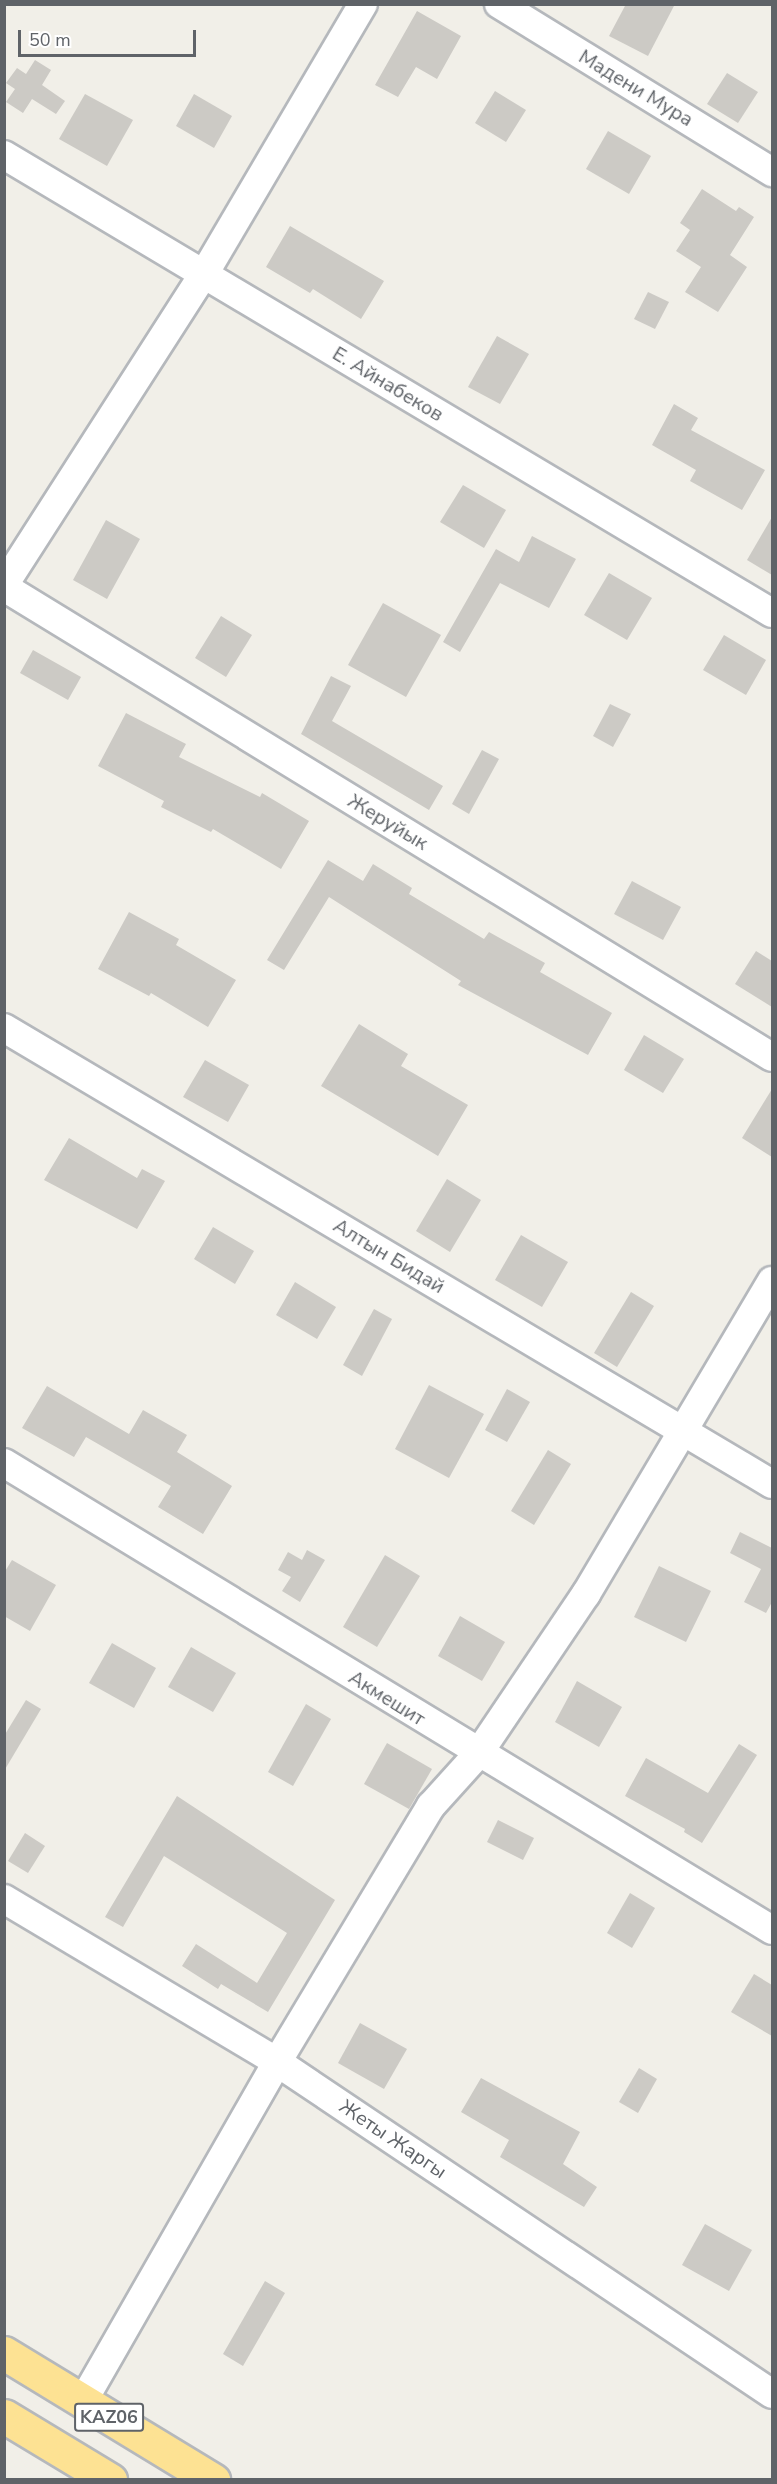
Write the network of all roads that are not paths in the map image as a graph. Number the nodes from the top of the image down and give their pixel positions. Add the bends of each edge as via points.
1 (363, 4) edge
2 (499, 4) edge
3 (4, 155) edge
4 (772, 172) edge
5 (204, 274) junction
6 (4, 586) edge
7 (772, 613) edge
8 (4, 1028) edge
9 (772, 1057) edge
10 (772, 1281) edge
11 (681, 1429) junction
12 (4, 1463) edge
13 (772, 1484) edge
14 (478, 1754) junction
15 (4, 1899) edge
16 (772, 1930) edge
17 (277, 2062) junction
18 (4, 2354) edge
19 (772, 2394) edge
20 (83, 2401) junction
21 (4, 2416) edge
22 (110, 2480) edge
23 (213, 2480) edge

1 - 5 street
2 - 4 street, Мадени Мура
3 - 5 street, Е. Айнабеков
5 - 6 street
5 - 7 street, Е. Айнабеков
6 - 9 street, Жеруйык
8 - 11 street, Алтын Бидай
10 - 11 street
11 - 13 street, Алтын Бидай
11 - 14 street via 586,1594
12 - 14 street, Акмешит
14 - 16 street, Акмешит
14 - 17 street via 431,1806
15 - 17 street, Жеты Жаргы
17 - 19 street, Жеты Жаргы
17 - 20 street
18 - 20 highway, KАZ06
20 - 23 highway, KАZ06
21 - 22 highway, KАZ06

